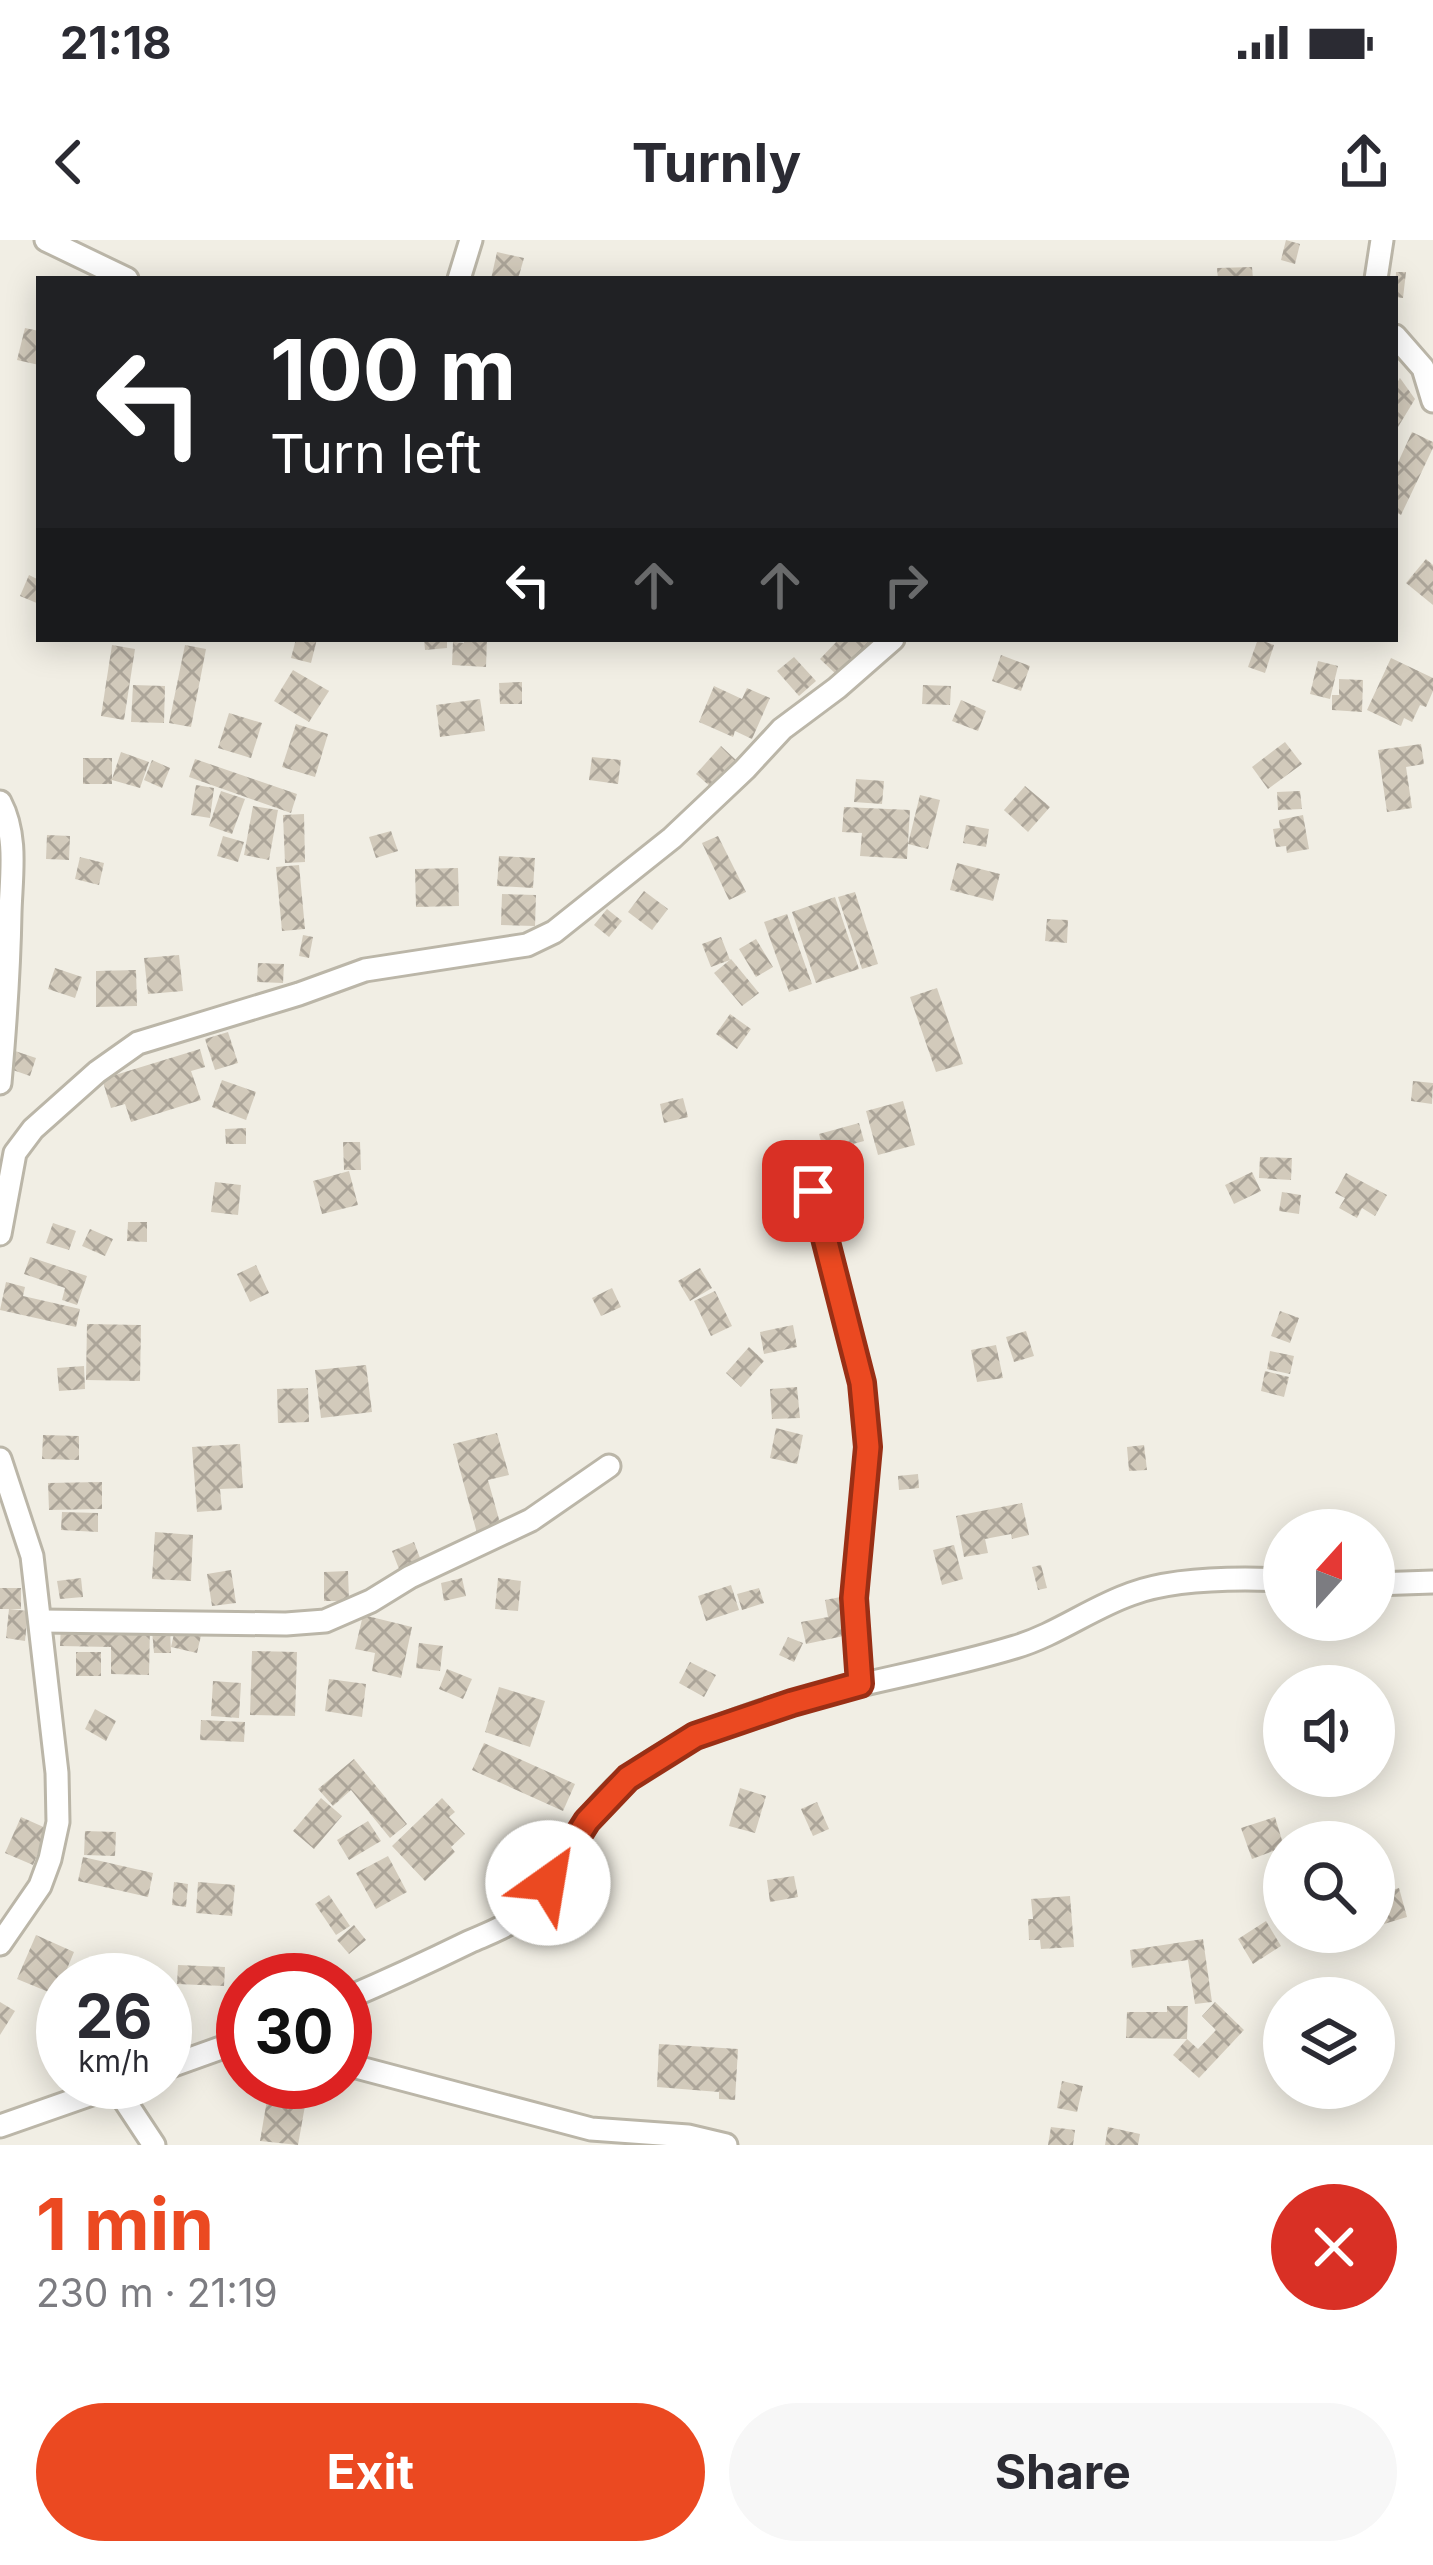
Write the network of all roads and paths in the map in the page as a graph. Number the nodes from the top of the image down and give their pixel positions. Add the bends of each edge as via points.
1 (46, 240) edge
2 (471, 240) edge
3 (1382, 240) edge
4 (121, 276) edge
5 (460, 276) edge
6 (1376, 276) edge
7 (1398, 339) edge
8 (1433, 401) edge
9 (890, 642) edge
10 (0, 802) edge
11 (0, 1083) edge
12 (7, 1155) edge
13 (813, 1191) dead end
14 (0, 1234) edge
15 (0, 1460) edge
16 (609, 1466) dead end
17 (1263, 1581) edge
18 (1433, 1582) edge
19 (1395, 1583) edge
20 (40, 1621) junction
21 (860, 1684) junction
22 (0, 1944) edge
23 (372, 1986) edge
24 (372, 2071) edge
25 (49, 2109) edge
26 (134, 2109) edge
27 (0, 2126) edge
28 (154, 2145) edge
29 (726, 2145) edge

1 - 4 street
2 - 5 street
3 - 6 street
7 - 8 street via 1423,368
9 - 12 street via 782,729 672,838 554,932 527,945 365,970 138,1043
10 - 11 street via 12,844
12 - 14 street
13 - 21 street via 862,1383 868,1447 854,1598
15 - 20 street via 32,1556
16 - 20 street via 531,1520 325,1621
17 - 21 street via 1163,1585 1020,1646
18 - 19 street
20 - 22 street via 58,1822 40,1886
21 - 23 street via 695,1736 628,1778 513,1921
24 - 29 street via 592,2128
25 - 27 street
26 - 28 street

